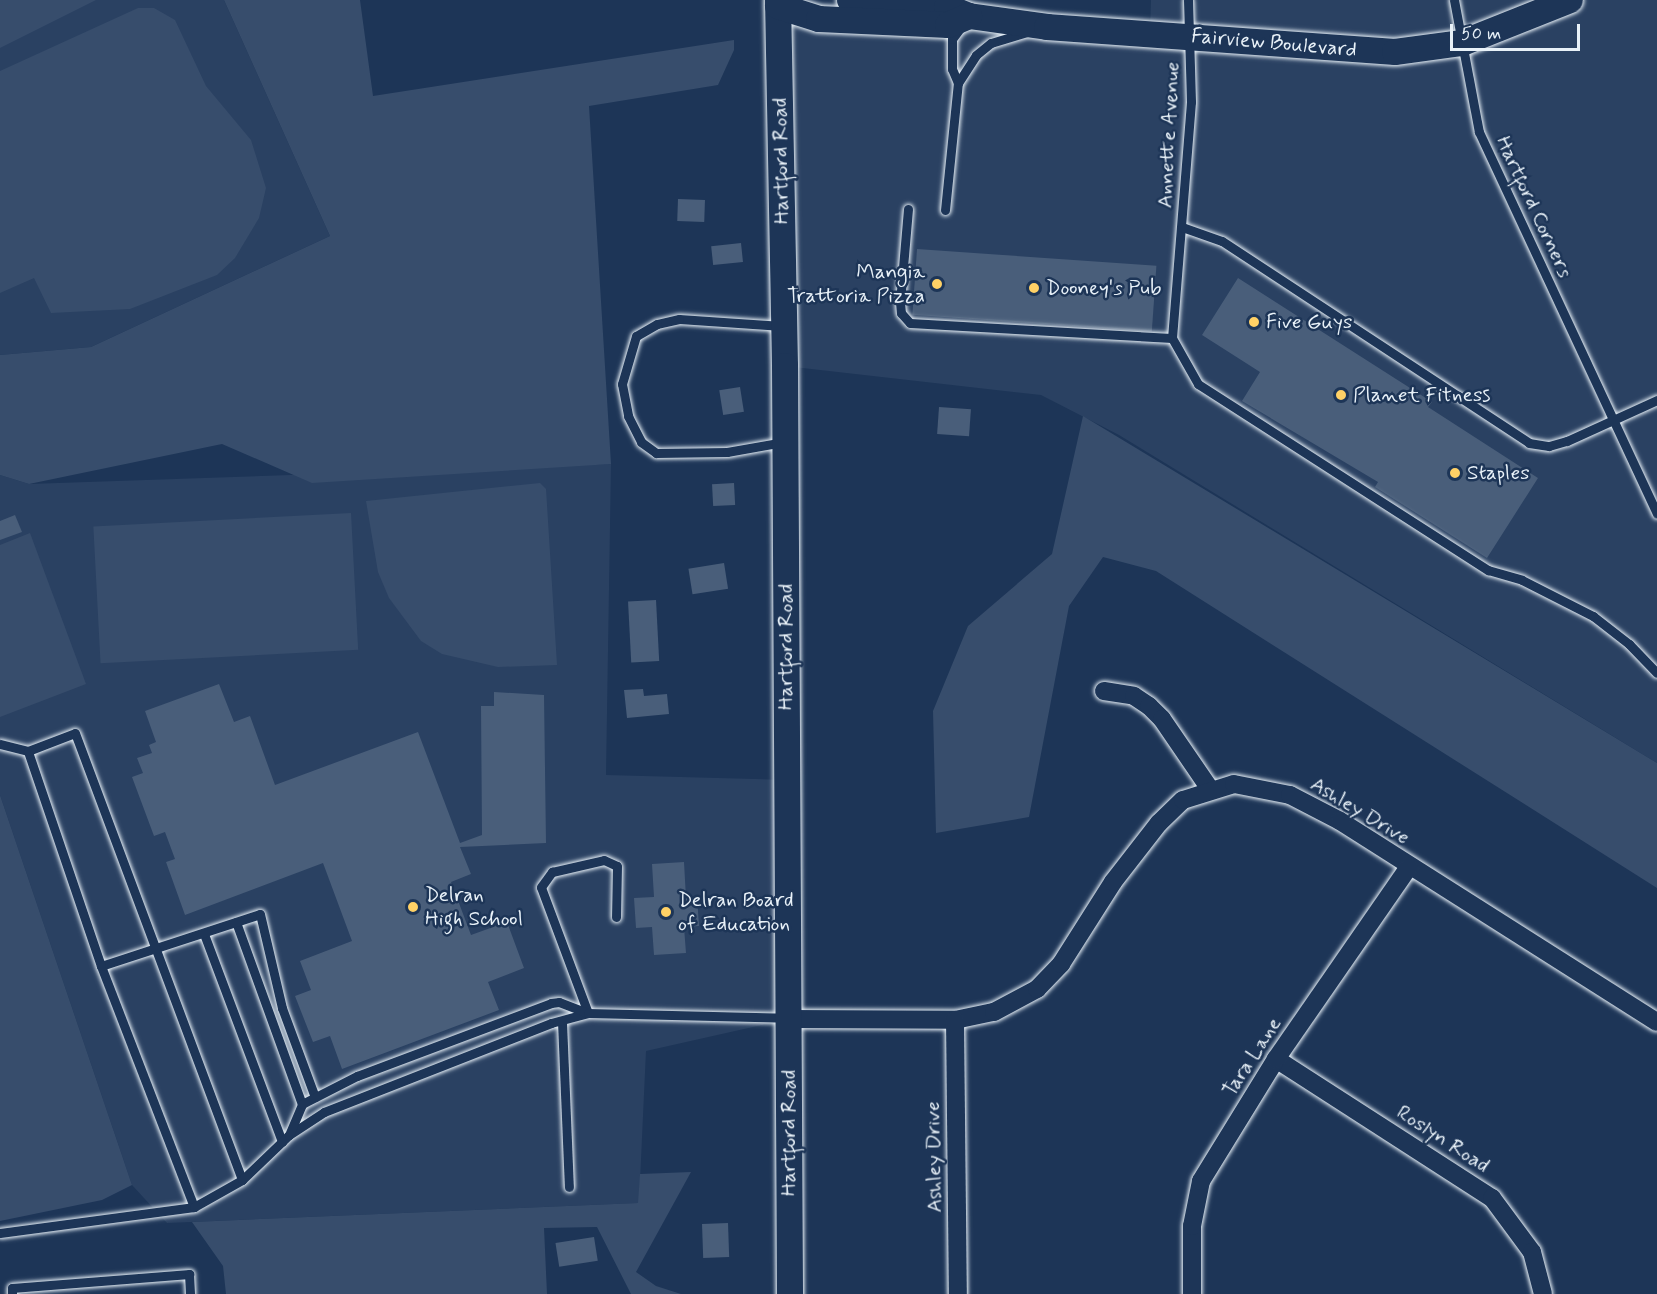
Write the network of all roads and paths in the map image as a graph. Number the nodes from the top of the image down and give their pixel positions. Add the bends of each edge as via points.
1 (822, 0) edge
2 (850, 0) edge
3 (1188, 0) edge
4 (1454, 0) edge
5 (1570, 0) edge
6 (778, 3) edge
7 (969, 16) junction
8 (1047, 27) junction
9 (1191, 36) junction
10 (1462, 43) junction
11 (958, 83) junction
12 (908, 209) dead end
13 (945, 210) dead end
14 (1182, 227) junction
15 (784, 326) junction
16 (1172, 338) junction
17 (1657, 400) edge
18 (1613, 418) junction
19 (786, 442) junction
20 (1657, 514) edge
21 (1657, 673) edge
22 (1104, 691) dead end
23 (0, 744) edge
24 (28, 751) junction
25 (1210, 789) junction
26 (1409, 867) junction
27 (616, 917) dead end
28 (236, 922) junction
29 (204, 934) junction
30 (158, 949) junction
31 (101, 966) junction
32 (588, 1013) junction
33 (788, 1018) junction
34 (955, 1020) junction
35 (562, 1022) junction
36 (1657, 1022) edge
37 (1276, 1059) junction
38 (315, 1097) junction
39 (302, 1104) junction
40 (285, 1139) junction
41 (242, 1180) junction
42 (569, 1187) dead end
43 (194, 1207) junction
44 (0, 1233) edge
45 (12, 1294) edge
46 (190, 1294) edge
47 (790, 1294) edge
48 (958, 1294) edge
49 (1192, 1294) edge
50 (1543, 1294) edge

1 - 6 main road
2 - 7 main road, Fairview Boulevard via 947,6
3 - 9 lane, Annette Avenue
4 - 10 lane, Hartford Corners
5 - 10 main road, Fairview Boulevard
6 - 7 main road, Fairview Boulevard via 831,19 948,25
6 - 15 main road, Hartford Road
7 - 8 main road, Fairview Boulevard
7 - 11 lane via 952,39 952,69
8 - 9 main road, Fairview Boulevard
8 - 11 lane via 991,43 976,55
9 - 10 main road, Fairview Boulevard via 1395,52
9 - 14 lane, Annette Avenue via 1191,102
10 - 18 lane, Hartford Corners via 1479,132
11 - 13 lane
12 - 16 lane via 900,302 901,314 910,323
14 - 16 lane
14 - 18 lane, Annette Avenue via 1222,241 1529,443 1549,446
15 - 19 main road, Hartford Road
15 - 19 lane via 679,319 657,324 636,336 622,384 628,416 641,442 656,453 727,452
16 - 21 lane via 1198,384 1488,570 1522,580 1593,616 1629,644
17 - 18 lane, Annette Avenue
18 - 20 lane, Hartford Corners
19 - 33 main road, Hartford Road
22 - 25 street via 1134,696 1149,706
23 - 24 lane
24 - 30 lane via 75,733
24 - 31 lane
25 - 26 street, Ashley Drive via 1234,784 1290,795 1340,821
25 - 34 street, Ashley Drive via 1183,800 1159,823 1113,882 1061,964 1036,989 994,1012
26 - 36 street, Ashley Drive
26 - 37 street, Tara Lane
27 - 32 lane via 617,866 604,860 552,872 541,887
28 - 29 lane
28 - 38 lane via 260,914 282,1008
28 - 39 lane
29 - 30 lane
29 - 40 lane
30 - 31 lane
30 - 41 lane
31 - 43 lane
32 - 33 lane
32 - 35 lane
32 - 38 lane via 559,1002 551,1004 357,1076
33 - 34 street, Ashley Drive
33 - 47 main road, Hartford Road
34 - 48 street, Ashley Drive
35 - 40 lane via 324,1112
35 - 42 lane
37 - 49 street, Tara Lane via 1201,1181 1192,1226
37 - 50 street, Roslyn Road via 1492,1198 1532,1252
38 - 39 lane
39 - 40 lane
40 - 41 lane
41 - 43 lane
43 - 44 lane
45 - 46 lane via 12,1288 189,1274

